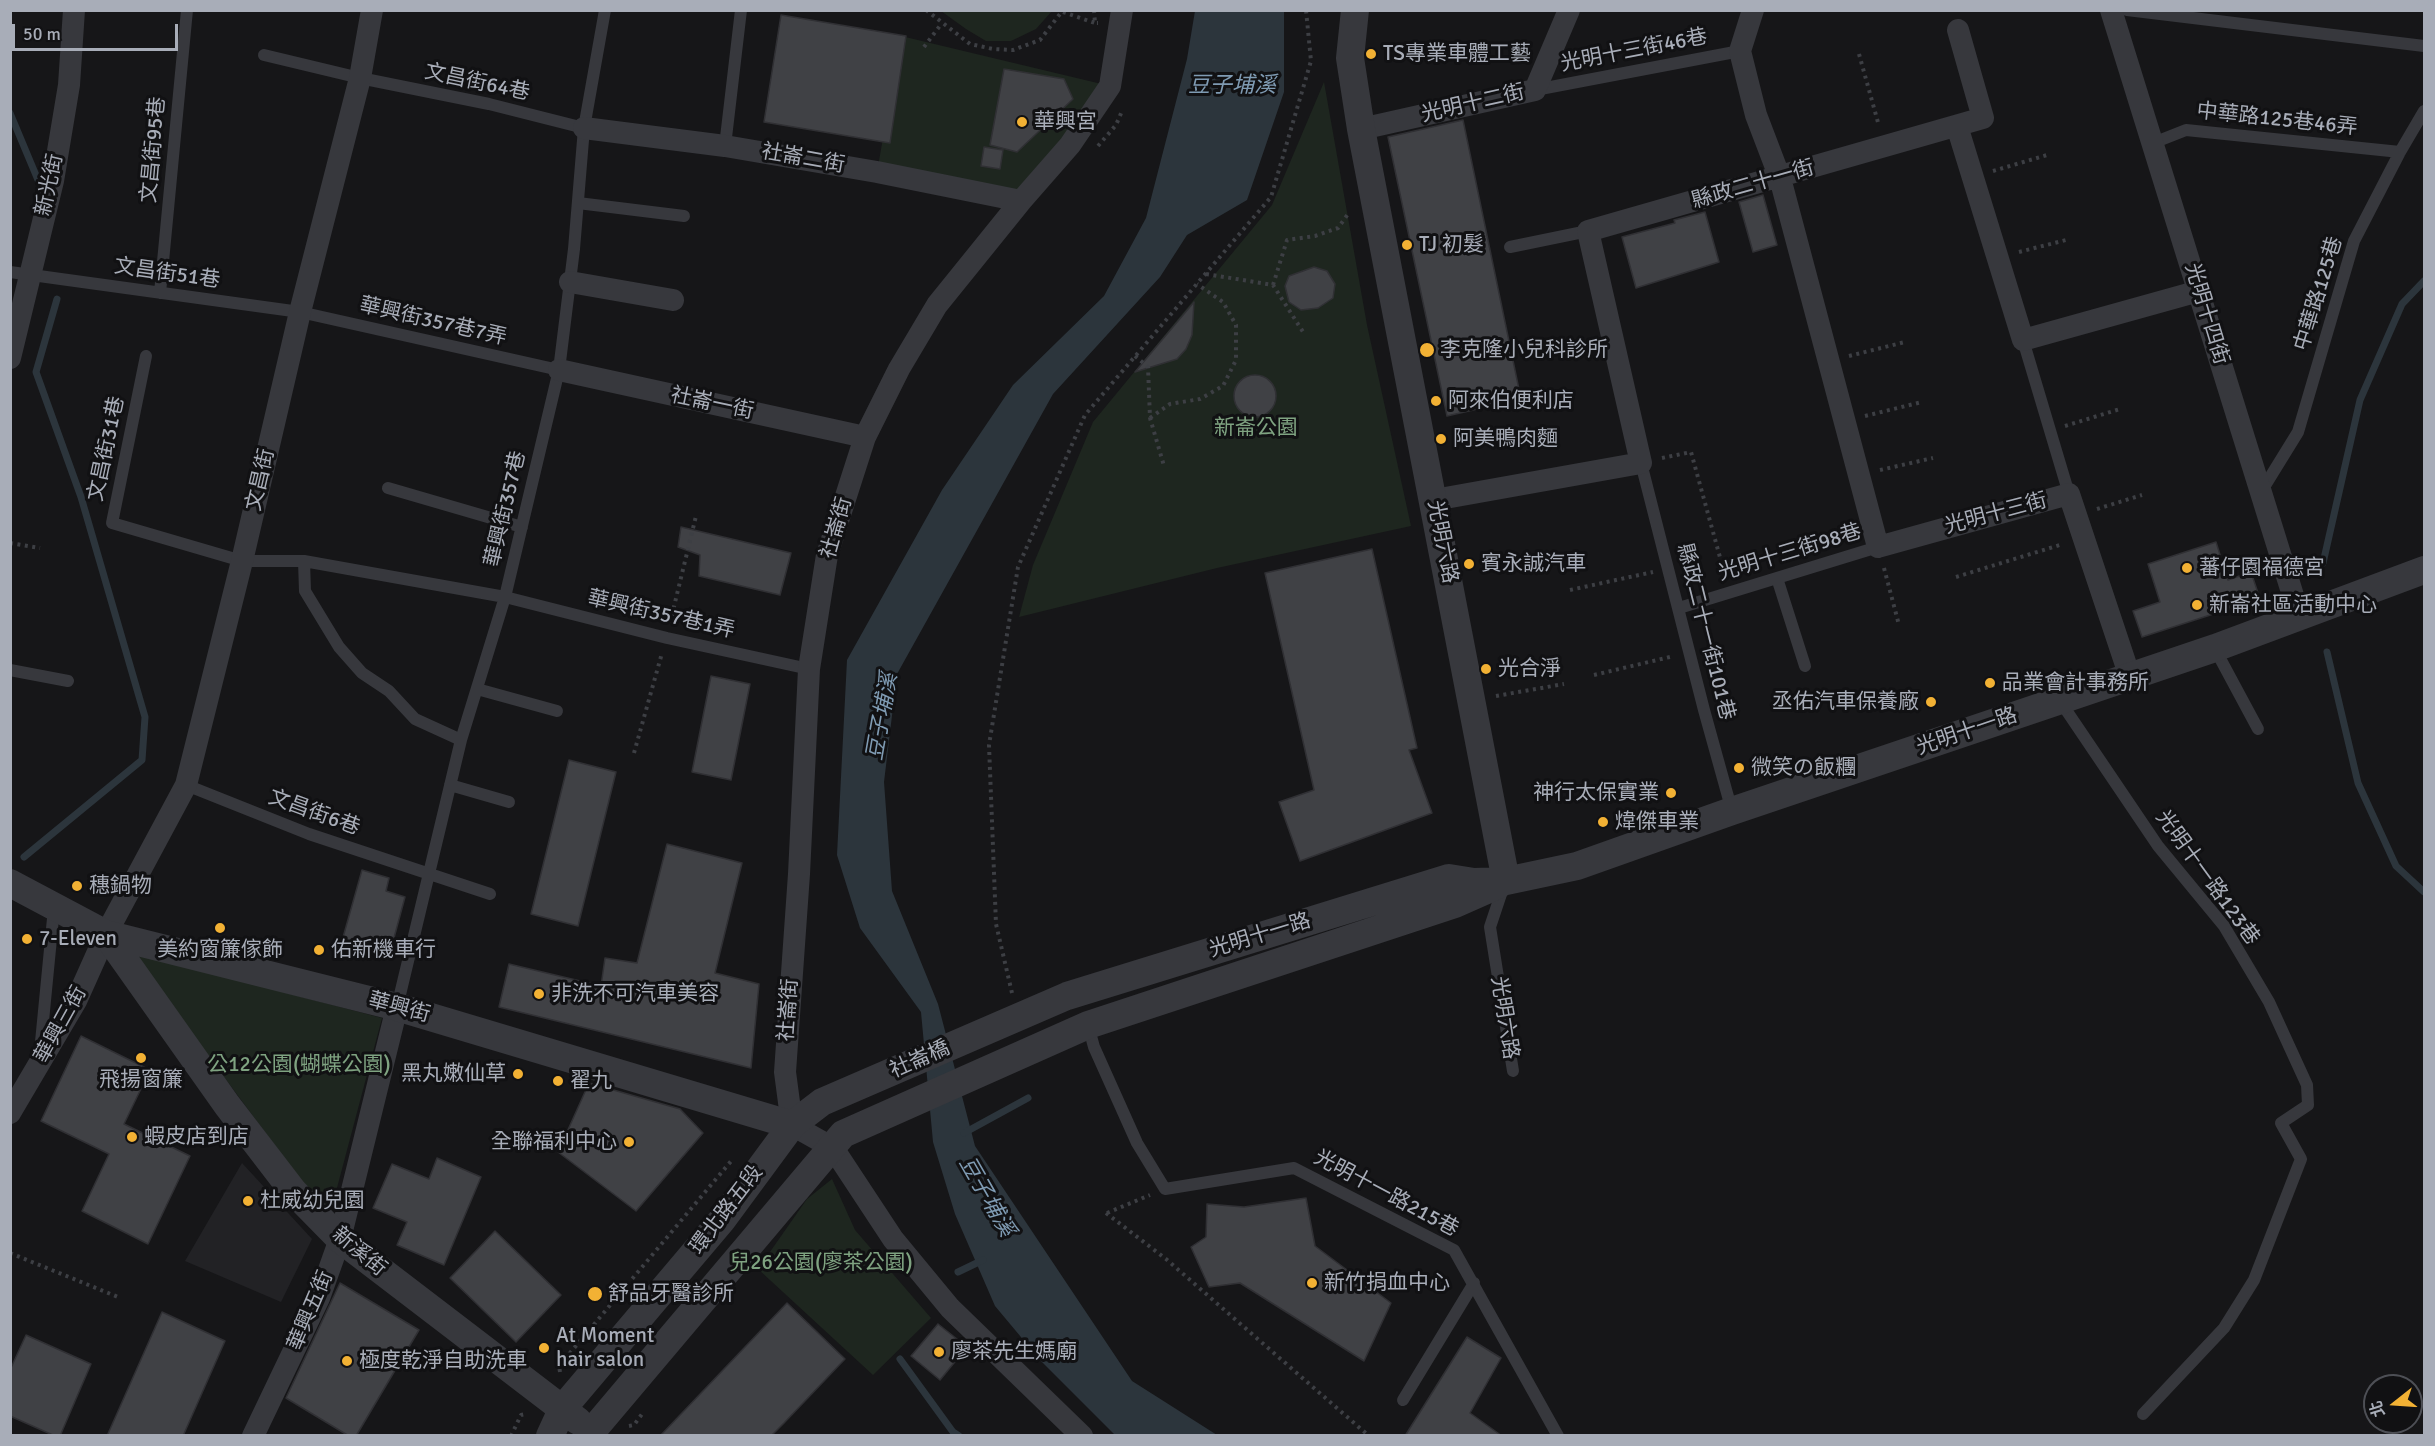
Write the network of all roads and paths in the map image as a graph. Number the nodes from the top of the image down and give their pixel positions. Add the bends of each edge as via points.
1 (74, 10) edge
2 (187, 10) edge
3 (372, 10) edge
4 (605, 10) edge
5 (741, 10) edge
6 (926, 10) edge
7 (1122, 10) edge
8 (1306, 10) edge
9 (1355, 10) edge
10 (1569, 10) edge
11 (1753, 10) edge
12 (2111, 10) edge
13 (2127, 10) edge
14 (1063, 11) edge
15 (942, 23) junction
16 (1095, 23) dead end
17 (1958, 30) dead end
18 (2424, 46) edge
19 (924, 47) dead end
20 (1740, 51) junction
21 (1859, 54) dead end
22 (264, 55) dead end
23 (360, 78) junction
24 (1535, 90) junction
25 (1123, 108) dead end
26 (2424, 111) edge
27 (1957, 126) junction
28 (584, 128) junction
29 (1361, 129) junction
30 (2420, 129) edge
31 (2153, 143) junction
32 (725, 146) junction
33 (1884, 147) junction
34 (1094, 152) dead end
35 (2400, 152) junction
36 (2046, 155) dead end
37 (1972, 177) junction
38 (1780, 178) junction
39 (1021, 201) junction
40 (578, 203) junction
41 (1347, 214) dead end
42 (684, 216) dead end
43 (1588, 231) junction
44 (2066, 240) dead end
45 (1510, 246) dead end
46 (1998, 258) junction
47 (20, 274) edge
48 (1206, 274) junction
49 (570, 282) junction
50 (1197, 284) junction
51 (1273, 285) junction
52 (2199, 291) junction
53 (160, 293) junction
54 (673, 300) dead end
55 (300, 312) junction
56 (1305, 335) dead end
57 (2023, 340) junction
58 (1905, 342) dead end
59 (146, 356) dead end
60 (1136, 356) junction
61 (10, 357) edge
62 (1828, 361) junction
63 (559, 370) junction
64 (1922, 402) dead end
65 (2120, 409) dead end
66 (1150, 418) junction
67 (1844, 421) junction
68 (2050, 430) junction
69 (865, 437) junction
70 (1933, 458) dead end
71 (1641, 462) junction
72 (1164, 466) dead end
73 (1859, 475) junction
74 (388, 488) dead end
75 (2261, 492) junction
76 (2069, 494) junction
77 (2142, 495) dead end
78 (1434, 500) junction
79 (2076, 516) junction
80 (522, 527) junction
81 (2084, 538) junction
82 (10, 543) edge
83 (1878, 547) junction
84 (40, 548) dead end
85 (242, 561) junction
86 (304, 561) junction
87 (1721, 561) dead end
88 (1668, 568) junction
89 (2424, 570) edge
90 (1956, 577) dead end
91 (1777, 578) junction
92 (1570, 590) dead end
93 (505, 597) junction
94 (1679, 608) junction
95 (2300, 618) junction
96 (1899, 625) dead end
97 (2214, 648) junction
98 (1690, 652) junction
99 (1805, 666) dead end
100 (809, 669) junction
101 (10, 670) edge
102 (1594, 675) dead end
103 (2130, 677) junction
104 (68, 681) dead end
105 (1564, 684) dead end
106 (477, 689) junction
107 (1472, 700) junction
108 (2060, 701) junction
109 (557, 711) dead end
110 (2258, 729) dead end
111 (461, 740) junction
112 (186, 785) junction
113 (450, 785) junction
114 (509, 802) dead end
115 (1732, 811) junction
116 (430, 875) junction
117 (1506, 881) junction
118 (10, 883) edge
119 (490, 894) dead end
120 (54, 907) junction
121 (106, 934) junction
122 (1015, 1005) junction
123 (397, 1006) junction
124 (1088, 1025) junction
125 (1030, 1050) joint
126 (39, 1065) junction
127 (1513, 1071) dead end
128 (822, 1102) joint
129 (10, 1113) edge
130 (792, 1125) junction
131 (838, 1141) junction
132 (1165, 1189) junction
133 (340, 1239) junction
134 (10, 1253) edge
135 (1474, 1283) junction
136 (118, 1297) dead end
137 (1402, 1400) dead end
138 (563, 1408) junction
139 (2143, 1414) dead end
140 (592, 1434) edge
141 (253, 1436) edge
142 (550, 1436) edge
143 (1082, 1436) edge
144 (1369, 1436) edge
145 (1558, 1436) edge

1 - 47 street, 新光街 via 69,85 53,181
2 - 53 lane, 文昌街95巷
3 - 23 street, 文昌街
4 - 28 lane, 華興街357巷
5 - 32 lane
6 - 15 path
7 - 39 street, 社崙街 via 1110,86 1070,145
8 - 48 path via 1311,61 1271,197
9 - 29 street, 光明六路 via 1350,58
10 - 24 street, 光明十二街
11 - 20 street
12 - 31 street, 光明十四街
13 - 18 lane
14 - 15 path via 1040,40 1013,50 970,44
14 - 16 path
15 - 19 path
17 - 27 street, 縣政二十一街 via 1983,118
20 - 24 lane, 光明十三街46巷
20 - 38 street via 1756,114
21 - 33 path
22 - 23 lane, 文昌街64巷
23 - 28 lane, 文昌街64巷
23 - 55 street, 文昌街
24 - 29 street, 光明十二街
25 - 34 path via 1116,125
26 - 30 lane, 中華路125巷
27 - 33 street, 縣政二十一街
27 - 37 street
28 - 32 street, 社崙二街
28 - 40 lane, 華興街357巷
29 - 78 street, 光明六路
30 - 35 lane, 中華路125巷
31 - 35 lane, 中華路125巷46弄 via 2186,130
31 - 52 street, 光明十四街
32 - 39 street, 社崙二街
33 - 38 street, 縣政二十一街
35 - 75 lane, 中華路125巷 via 2354,241 2298,432
36 - 37 path
37 - 46 street
38 - 43 street, 縣政二十一街
38 - 62 street
39 - 69 street, 社崙街 via 937,305
40 - 42 lane
40 - 49 lane, 華興街357巷
41 - 51 path via 1338,228 1287,240
43 - 45 lane
43 - 71 street
44 - 46 path
46 - 57 street
47 - 53 lane, 文昌街51巷
47 - 61 street, 新光街
48 - 50 path
48 - 51 path
49 - 54 street
49 - 63 lane, 華興街357巷
50 - 60 path
50 - 66 path via 1223,302 1236,325 1236,360 1223,386 1200,399 1170,404
51 - 56 path
52 - 57 street
52 - 75 street, 光明十四街
53 - 55 lane, 文昌街51巷
55 - 63 lane, 華興街357巷7弄
55 - 85 street, 文昌街
57 - 68 lane
58 - 62 path
59 - 85 lane, 文昌街31巷 via 112,523
60 - 66 path via 1148,367
60 - 122 path via 1085,415 1018,567 989,745 996,924
62 - 67 street
63 - 69 street, 社崙一街
63 - 80 lane, 華興街357巷
64 - 67 path
65 - 68 path
66 - 72 path
67 - 73 street
68 - 76 lane
69 - 100 street, 社崙街 via 827,555
70 - 73 path
71 - 78 street
71 - 87 path via 1691,452
71 - 88 lane, 縣政二十一街101巷
73 - 83 street
74 - 80 lane
75 - 95 street, 光明十四街
76 - 79 street, 光明十三街
76 - 83 street, 光明十三街
77 - 79 path
78 - 107 street, 光明六路
79 - 81 street, 光明十三街
80 - 93 lane, 華興街357巷
81 - 90 path
81 - 103 street, 光明十三街
82 - 84 path
83 - 91 lane, 光明十三街98巷
83 - 96 path
85 - 86 lane, 華興街357巷1弄
85 - 112 street, 文昌街
86 - 93 lane, 華興街357巷1弄
86 - 111 lane via 305,591 339,647 362,673 389,691 415,719
88 - 92 path
88 - 94 lane, 縣政二十一街101巷
89 - 95 street, 光明十一路
91 - 94 lane, 光明十三街98巷
91 - 99 lane
93 - 100 lane, 華興街357巷1弄
93 - 106 lane, 華興街357巷
94 - 98 lane, 縣政二十一街101巷
95 - 97 street, 光明十一路
97 - 103 street, 光明十一路
97 - 110 lane
98 - 102 path
98 - 115 lane, 縣政二十一街101巷
100 - 130 street, 社崙街 via 785,1072
101 - 104 lane
103 - 108 street, 光明十一路
105 - 107 path
106 - 109 lane
106 - 111 lane, 華興街357巷
107 - 117 street, 光明六路
108 - 115 street, 光明十一路
108 - 139 lane, 光明十一路123巷 via 2158,846 2224,926 2269,1002 2307,1085 2307,1105 2282,1123 2301,1159 2254,1280 2224,1328
111 - 113 lane, 華興街357巷
112 - 116 lane, 文昌街6巷 via 309,834
112 - 121 street, 文昌街
113 - 114 lane
113 - 116 lane, 華興街357巷
115 - 117 street, 光明十一路 via 1577,866
116 - 119 lane, 文昌街6巷
116 - 123 lane, 華興街357巷
117 - 122 street, 光明十一路 via 1449,878 1067,996
117 - 124 street, 光明十一路 via 1455,904
117 - 127 lane, 光明六路 via 1490,927
118 - 120 street, 華興街
120 - 121 street, 華興街
120 - 126 lane
121 - 123 street, 華興街
121 - 126 street, 華興三街 via 76,1001
121 - 133 street, 新溪街 via 293,1191
122 - 128 street, 社崙橋
123 - 130 street, 華興街
123 - 133 street, 華興五街
124 - 125 street, 光明十一路
124 - 132 lane via 1137,1143
125 - 131 street, 社崙橋
126 - 129 street, 華興三街
128 - 130 street, 環北路五段
130 - 131 street
130 - 138 street, 環北路五段 via 722,1220
131 - 140 street, 環北路五段
131 - 143 street via 893,1239 950,1308
132 - 135 lane, 光明十一路215巷 via 1294,1168 1454,1250
132 - 144 path via 1106,1213 1166,1259
133 - 138 street, 新溪街
133 - 141 street, 華興五街 via 319,1298
134 - 136 path
135 - 137 lane
135 - 145 lane, 光明十一路215巷
138 - 140 street, 新溪街
138 - 142 street, 環北路五段

